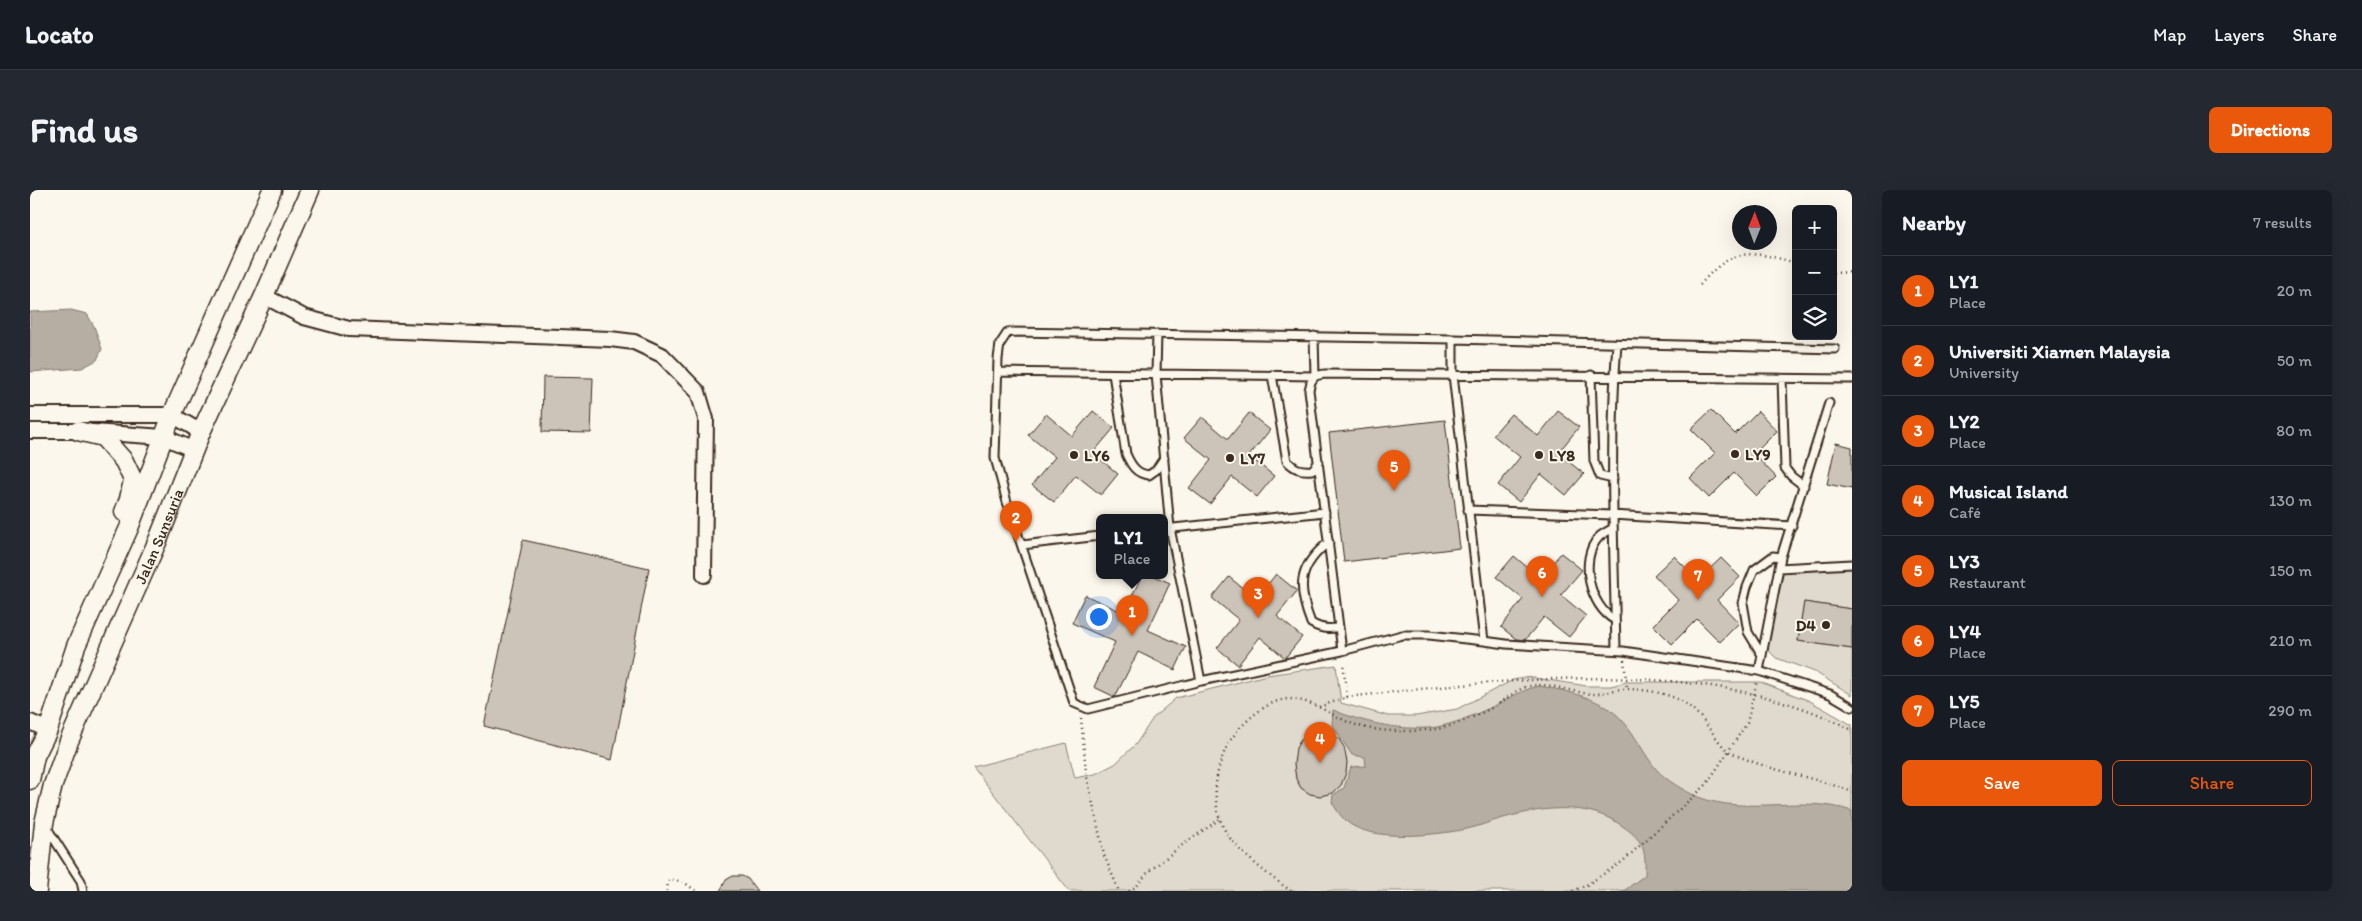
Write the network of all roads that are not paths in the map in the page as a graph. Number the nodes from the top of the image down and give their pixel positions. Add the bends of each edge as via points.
1 (272, 190) edge
2 (310, 190) edge
3 (264, 296) junction
4 (1157, 334) junction
5 (1314, 336) junction
6 (1453, 339) junction
7 (1617, 344) junction
8 (1835, 349) dead end
9 (999, 372) junction
10 (1113, 374) junction
11 (1156, 374) junction
12 (1453, 375) junction
13 (1591, 375) junction
14 (1272, 376) junction
15 (1314, 376) junction
16 (1615, 376) junction
17 (1782, 379) junction
18 (1852, 379) edge
19 (1829, 403) dead end
20 (30, 415) edge
21 (172, 415) junction
22 (30, 431) edge
23 (78, 431) junction
24 (201, 432) junction
25 (164, 437) junction
26 (194, 450) junction
27 (1164, 458) junction
28 (1319, 462) junction
29 (1613, 479) junction
30 (1804, 486) junction
31 (1468, 510) junction
32 (1325, 512) junction
33 (1166, 514) edge
34 (1612, 515) junction
35 (1792, 526) junction
36 (1168, 528) edge
37 (1613, 528) junction
38 (1168, 532) edge
39 (1096, 536) edge
40 (1329, 542) junction
41 (1022, 545) junction
42 (1781, 558) junction
43 (1852, 564) edge
44 (1779, 568) junction
45 (704, 575) dead end
46 (1615, 620) junction
47 (1339, 627) junction
48 (1484, 641) junction
49 (76, 646) junction
50 (1619, 650) junction
51 (1342, 651) junction
52 (1762, 655) junction
53 (1759, 670) junction
54 (1201, 681) junction
55 (1852, 707) edge
56 (30, 722) edge
57 (48, 730) junction
58 (30, 780) edge
59 (44, 823) junction
60 (37, 891) edge
61 (83, 891) edge

1 - 21 street, Jalan Sunsuria
2 - 3 street, Jalan Sunsuria
3 - 24 street, Jalan Sunsuria
3 - 45 street via 304,317 349,329 610,340 634,342 662,355 698,392 706,419
4 - 5 lane
4 - 9 lane via 1008,332 1000,344
4 - 11 lane
5 - 6 lane
5 - 15 lane
6 - 7 lane
6 - 12 lane
7 - 8 lane
7 - 16 lane
9 - 10 lane
9 - 41 lane via 995,458
10 - 11 lane
10 - 27 lane via 1130,463 1148,475
11 - 14 lane
11 - 27 lane
12 - 13 lane
12 - 15 lane
12 - 31 lane
13 - 16 lane
13 - 29 lane via 1594,461 1600,476
14 - 15 lane
14 - 28 lane via 1287,461 1295,469 1304,470 1312,470
15 - 28 lane via 1310,390
16 - 17 lane
16 - 29 lane
17 - 18 lane
17 - 30 lane via 1785,468
19 - 30 lane
20 - 21 street
21 - 24 street
21 - 25 street, Jalan Sunsuria
22 - 23 street
23 - 25 street
23 - 49 street via 103,437 124,461 133,480
24 - 26 street, Jalan Sunsuria
25 - 26 street
25 - 49 street, Jalan Sunsuria via 129,528
26 - 59 street, Jalan Sunsuria via 158,540 72,733 53,785
27 - 33 lane
28 - 32 lane
29 - 34 lane
30 - 35 lane
31 - 34 lane
31 - 48 lane
32 - 36 lane
32 - 40 lane
34 - 35 lane
34 - 37 lane
35 - 42 lane
37 - 46 lane
37 - 46 lane via 1599,537 1592,548 1589,572 1597,601
38 - 54 lane
39 - 41 lane
40 - 47 lane
40 - 47 lane via 1309,561 1302,580 1311,622 1333,629
41 - 54 lane via 1074,703 1088,709
42 - 44 lane
42 - 52 lane via 1773,556 1754,570 1747,587 1744,604 1748,632
43 - 44 lane
44 - 52 lane
46 - 50 lane
47 - 51 lane
48 - 50 lane
48 - 51 lane via 1402,635
49 - 57 street, Jalan Sunsuria
50 - 53 lane
51 - 54 lane
52 - 53 lane
53 - 55 lane via 1830,694
56 - 57 street
57 - 58 street, Jalan Sunsuria via 35,756
59 - 60 street, Jalan Sunsuria
59 - 61 lane via 81,881

